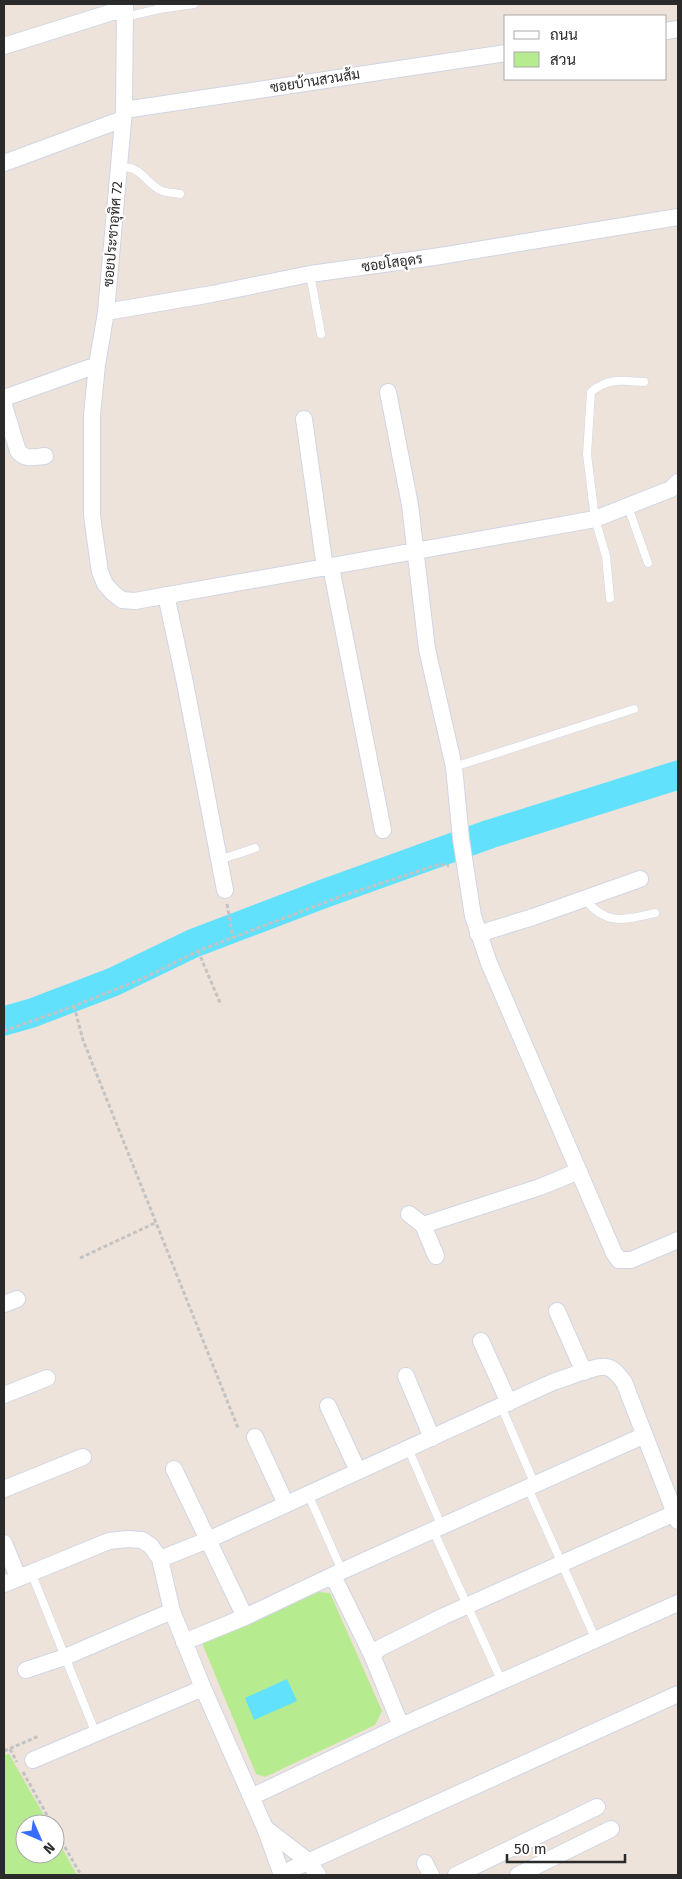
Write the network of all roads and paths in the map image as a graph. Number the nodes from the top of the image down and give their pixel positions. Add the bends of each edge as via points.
1 (194, 4) edge
2 (159, 6) edge
3 (125, 9) edge
4 (4, 46) edge
5 (504, 53) edge
6 (124, 114) junction
7 (4, 164) edge
8 (119, 167) junction
9 (180, 194) dead end
10 (678, 217) edge
11 (310, 274) junction
12 (106, 312) junction
13 (321, 334) dead end
14 (98, 365) junction
15 (644, 382) dead end
16 (388, 392) dead end
17 (4, 398) edge
18 (4, 406) edge
19 (304, 419) dead end
20 (45, 456) dead end
21 (678, 482) edge
22 (628, 507) junction
23 (595, 519) junction
24 (415, 552) junction
25 (648, 563) dead end
26 (328, 567) junction
27 (166, 596) junction
28 (610, 598) dead end
29 (634, 709) dead end
30 (454, 768) junction
31 (383, 830) dead end
32 (256, 848) dead end
33 (219, 860) junction
34 (442, 865) dead end
35 (640, 879) dead end
36 (225, 890) joint
37 (584, 899) junction
38 (655, 913) dead end
39 (478, 934) junction
40 (233, 938) junction
41 (198, 951) junction
42 (221, 1005) dead end
43 (74, 1006) junction
44 (4, 1031) edge
45 (579, 1171) junction
46 (409, 1214) dead end
47 (155, 1223) junction
48 (423, 1225) junction
49 (678, 1240) edge
50 (436, 1256) dead end
51 (80, 1258) dead end
52 (557, 1311) dead end
53 (481, 1341) dead end
54 (584, 1372) junction
55 (406, 1376) dead end
56 (48, 1378) dead end
57 (4, 1395) edge
58 (505, 1404) junction
59 (328, 1406) dead end
60 (238, 1428) dead end
61 (645, 1435) junction
62 (255, 1437) dead end
63 (432, 1438) junction
64 (408, 1448) junction
65 (83, 1457) dead end
66 (174, 1469) dead end
67 (358, 1471) junction
68 (532, 1486) junction
69 (4, 1489) edge
70 (308, 1494) junction
71 (286, 1504) junction
72 (677, 1517) edge
73 (438, 1528) junction
74 (208, 1540) junction
75 (4, 1544) edge
76 (160, 1558) junction
77 (562, 1563) junction
78 (337, 1574) junction
79 (17, 1578) edge
80 (678, 1604) edge
81 (467, 1605) junction
82 (172, 1611) junction
83 (244, 1617) junction
84 (596, 1640) junction
85 (184, 1642) junction
86 (372, 1655) junction
87 (65, 1657) junction
88 (26, 1670) dead end
89 (502, 1682) junction
90 (203, 1688) junction
91 (678, 1694) edge
92 (402, 1726) junction
93 (96, 1734) junction
94 (39, 1736) dead end
95 (10, 1749) junction
96 (4, 1751) edge
97 (33, 1760) dead end
98 (251, 1796) junction
99 (597, 1807) dead end
100 (46, 1814) edge
101 (265, 1828) junction
102 (611, 1829) dead end
103 (65, 1847) edge
104 (308, 1861) junction
105 (81, 1875) edge
106 (281, 1875) edge
107 (318, 1875) edge
108 (456, 1875) edge
109 (518, 1875) edge

1 - 2 lane
2 - 3 lane
3 - 4 street
3 - 6 street, ซอยประชาอุทิศ 72
5 - 6 street, ซอยบ้านสวนส้ม
6 - 7 street, ซอยบ้านสวนส้ม
6 - 8 street, ซอยประชาอุทิศ 72
8 - 9 lane via 129,166 138,170 162,192
8 - 12 street, ซอยประชาอุทิศ 72
10 - 11 street, ซอยโสอุดร via 443,256
11 - 12 street, ซอยโสอุดร
11 - 13 lane
12 - 14 street, ซอยประชาอุทิศ 72
14 - 17 street
14 - 27 street, ซอยประชาอุทิศ 72 via 92,415 92,515 100,572 105,584 122,600
15 - 23 lane via 610,381 591,392 587,454
16 - 24 street via 410,505
18 - 20 street via 22,456
19 - 26 street
21 - 22 street
22 - 23 street
22 - 25 lane
23 - 24 street
23 - 28 lane via 606,556
24 - 26 street
24 - 30 street via 427,649
26 - 27 street
26 - 31 street
27 - 33 street
29 - 30 lane
30 - 39 street via 461,839
32 - 33 lane
33 - 36 street
34 - 40 path via 340,897
35 - 37 street
36 - 40 path
37 - 38 lane via 600,915 612,919 627,920
37 - 39 street
39 - 45 street
40 - 41 path
41 - 42 path
41 - 43 path via 144,978
43 - 44 path
43 - 47 path via 83,1040
45 - 48 street
45 - 49 street via 619,1260 631,1260
46 - 48 street
47 - 51 path
47 - 60 path
48 - 50 street
52 - 54 street
53 - 58 street
54 - 58 street
54 - 61 street via 606,1366 616,1372 624,1382
55 - 63 street
56 - 57 street
58 - 63 street
58 - 68 lane
59 - 67 street
61 - 68 street
61 - 72 street
62 - 71 street
63 - 64 street
64 - 67 street
64 - 73 lane
65 - 69 street
66 - 74 street
67 - 70 street
68 - 73 street
68 - 77 lane
70 - 71 street
70 - 78 lane
71 - 74 street
72 - 77 street
73 - 78 street
73 - 81 lane
74 - 76 street
74 - 83 street
75 - 79 street
76 - 79 street via 142,1540 128,1538 110,1541
76 - 82 street
77 - 81 street
77 - 84 lane
78 - 83 street
78 - 86 street
79 - 87 lane
80 - 84 street
81 - 86 street via 388,1643
81 - 89 lane
82 - 85 street
82 - 87 street
83 - 85 street
84 - 89 street
85 - 90 street
86 - 92 street
87 - 88 street
87 - 93 lane
89 - 92 street
90 - 93 street
90 - 98 street
91 - 104 street
92 - 98 street
93 - 97 street
94 - 95 path
95 - 96 path
95 - 100 path
98 - 101 street
99 - 108 street
101 - 104 street
101 - 106 street
102 - 109 street
103 - 105 path
104 - 106 street
104 - 107 street

